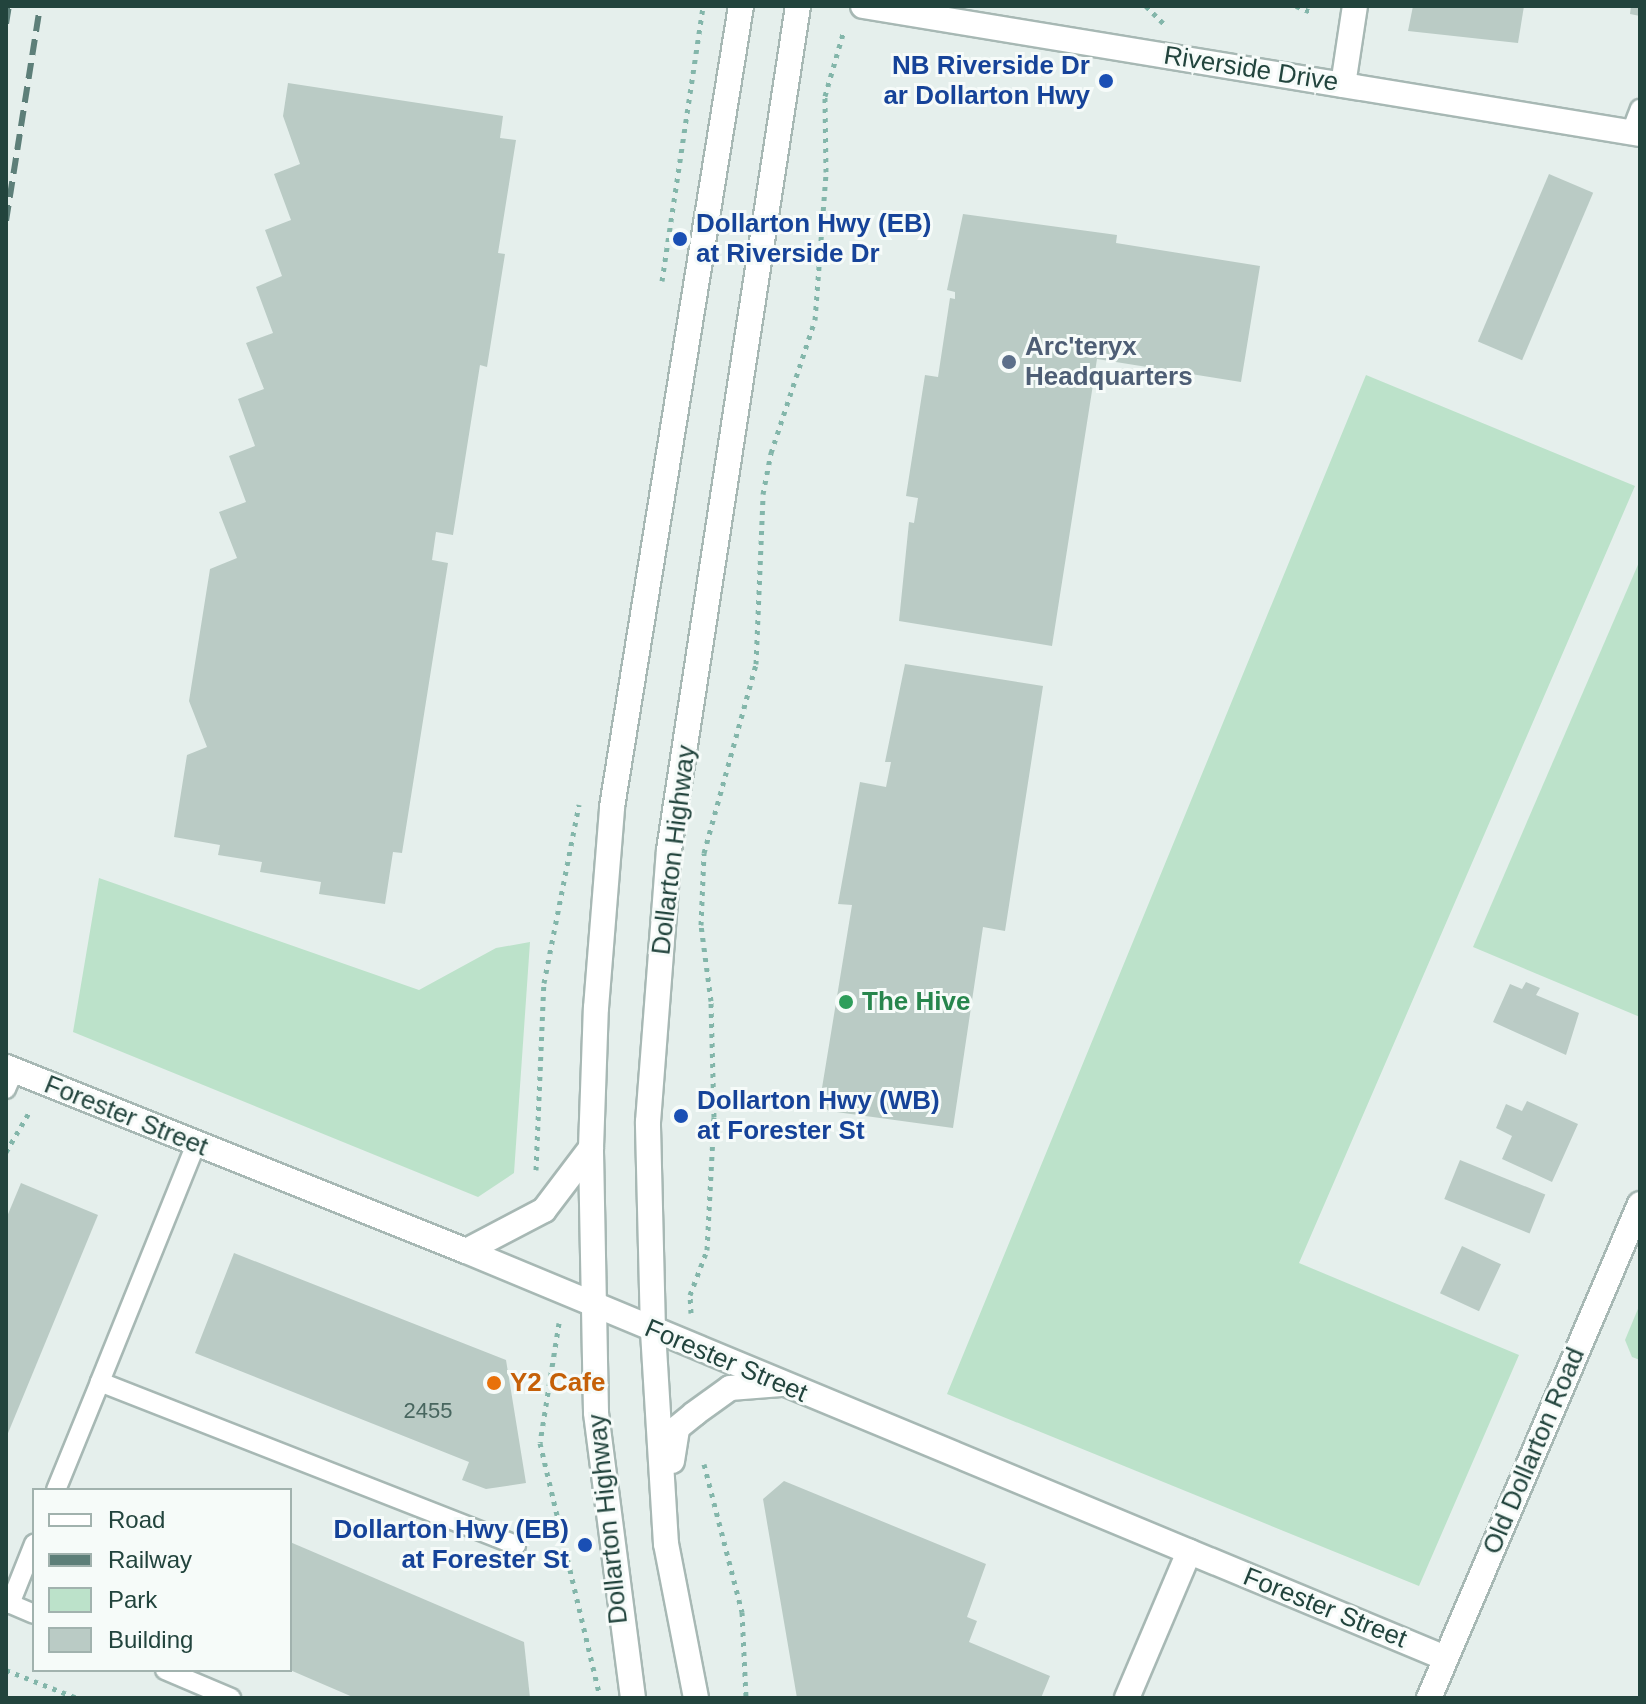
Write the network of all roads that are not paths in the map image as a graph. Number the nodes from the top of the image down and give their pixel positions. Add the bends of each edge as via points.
1 (741, 6) edge
2 (798, 6) edge
3 (863, 6) edge
4 (1355, 6) edge
5 (1343, 85) junction
6 (1640, 109) edge
7 (1636, 133) edge
8 (9, 1075) edge
9 (196, 1144) junction
10 (591, 1148) junction
11 (1640, 1204) edge
12 (466, 1251) junction
13 (595, 1305) junction
14 (653, 1331) junction
15 (100, 1382) junction
16 (781, 1384) junction
17 (57, 1488) edge
18 (664, 1507) junction
19 (516, 1545) dead end
20 (32, 1549) edge
21 (1189, 1552) junction
22 (8, 1603) edge
23 (32, 1613) edge
24 (1445, 1658) junction
25 (170, 1672) edge
26 (231, 1698) edge
27 (633, 1698) edge
28 (696, 1698) edge
29 (1127, 1698) edge
30 (1429, 1698) edge

1 - 10 street, Dollarton Highway via 612,807
2 - 14 street, Dollarton Highway via 669,850 648,1122
3 - 5 street, Riverside Drive
4 - 5 street
5 - 7 street, Riverside Drive
6 - 7 lane
8 - 9 street, Forester Street
9 - 12 street, Forester Street
9 - 15 lane
10 - 12 street via 544,1210
10 - 13 street, Dollarton Highway
11 - 24 street, Old Dollarton Road
12 - 13 street, Forester Street
13 - 14 street, Forester Street
13 - 27 street, Dollarton Highway via 596,1412
14 - 16 street, Forester Street
14 - 18 street, Dollarton Highway
15 - 17 lane
15 - 19 lane
16 - 18 street via 730,1388 677,1428
16 - 21 street, Forester Street
18 - 28 street, Dollarton Highway
20 - 22 lane
21 - 24 street, Forester Street
21 - 29 street
22 - 23 lane
24 - 30 street, Old Dollarton Road
25 - 26 lane

